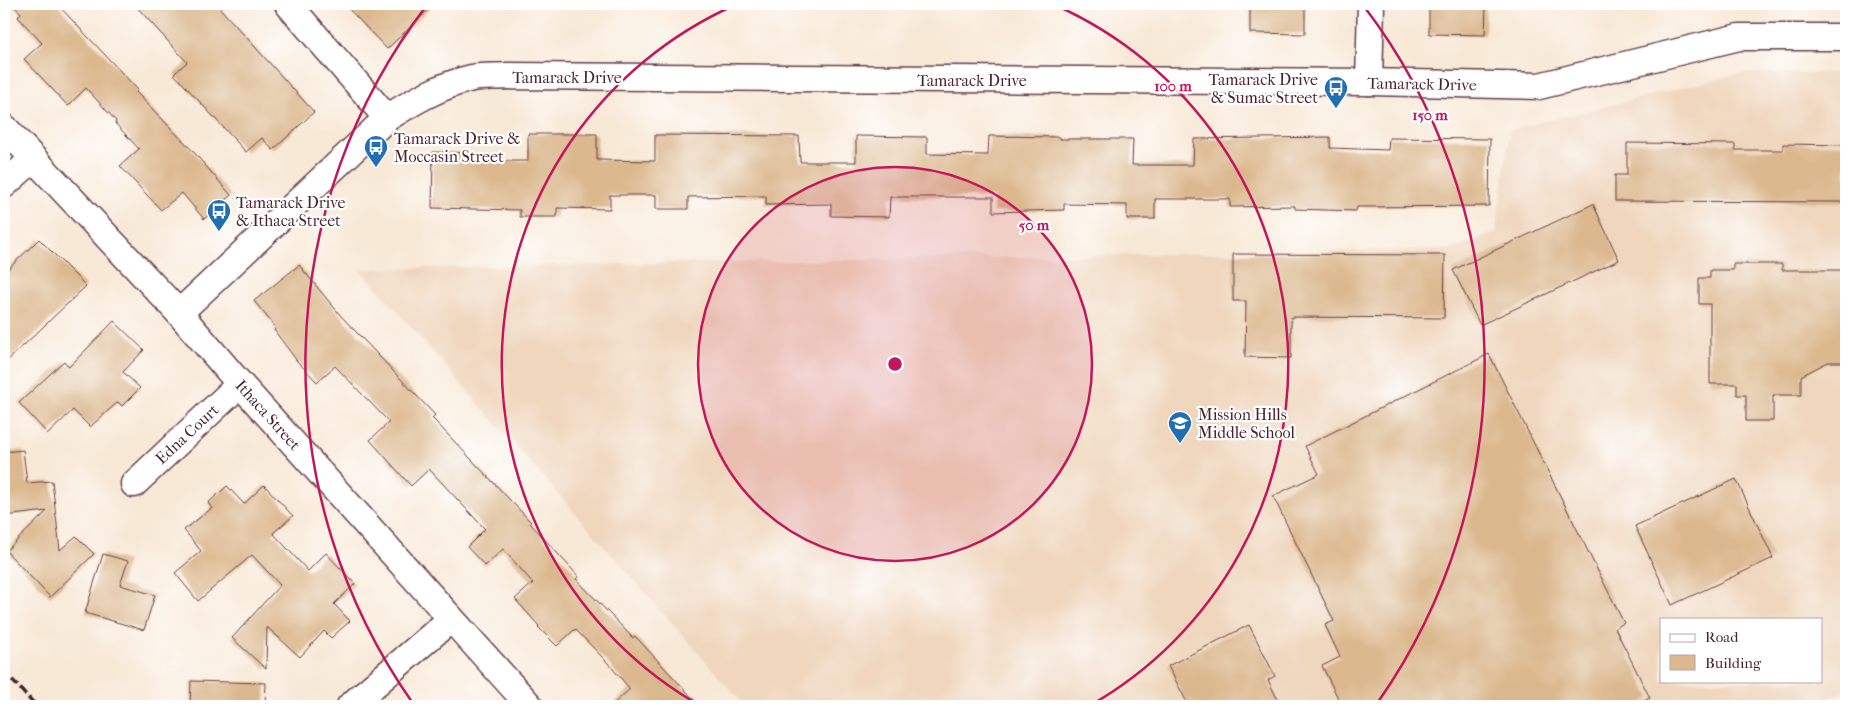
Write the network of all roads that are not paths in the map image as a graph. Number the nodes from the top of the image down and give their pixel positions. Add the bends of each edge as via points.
1 (288, 4) edge
2 (1370, 4) edge
3 (1846, 37) edge
4 (1369, 82) junction
5 (387, 118) junction
6 (4, 127) edge
7 (33, 159) junction
8 (4, 185) edge
9 (180, 313) junction
10 (240, 384) junction
11 (134, 484) dead end
12 (451, 620) junction
13 (350, 706) edge
14 (530, 706) edge

1 - 5 street
2 - 4 street
3 - 4 street, Tamarack Drive via 1739,37 1539,86
4 - 5 street, Tamarack Drive via 508,76 474,78 442,87
5 - 9 street, Tamarack Drive
6 - 7 street, Ithaca Street
7 - 8 street
7 - 9 street, Ithaca Street
9 - 10 street, Ithaca Street
10 - 11 street, Edna Court
10 - 12 street, Ithaca Street
12 - 13 street
12 - 14 street, Ithaca Street

